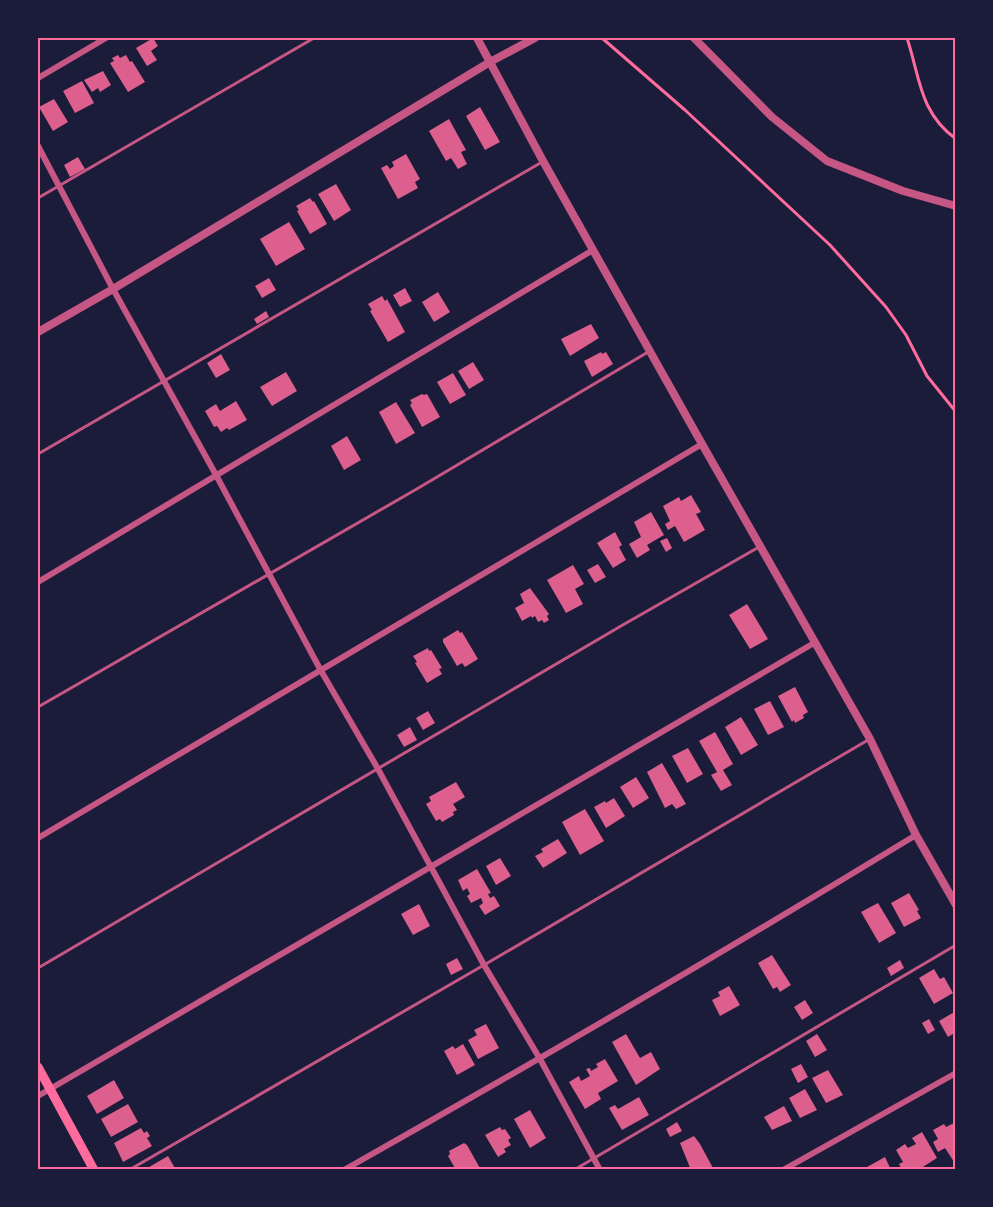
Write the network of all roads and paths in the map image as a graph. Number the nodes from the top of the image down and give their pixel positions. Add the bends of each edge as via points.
1 (106, 38) edge
2 (314, 38) edge
3 (477, 38) edge
4 (535, 38) edge
5 (602, 38) edge
6 (694, 38) edge
7 (907, 38) edge
8 (490, 62) junction
9 (38, 78) edge
10 (956, 139) edge
11 (38, 146) edge
12 (543, 161) junction
13 (58, 186) junction
14 (38, 198) edge
15 (956, 206) edge
16 (592, 250) junction
17 (113, 289) junction
18 (38, 332) edge
19 (650, 351) junction
20 (164, 382) junction
21 (956, 412) edge
22 (702, 444) junction
23 (38, 454) edge
24 (216, 475) junction
25 (759, 547) junction
26 (269, 574) junction
27 (38, 582) edge
28 (814, 643) junction
29 (320, 669) junction
30 (38, 707) edge
31 (870, 739) junction
32 (378, 769) junction
33 (916, 835) junction
34 (38, 838) edge
35 (430, 867) junction
36 (956, 905) edge
37 (956, 945) edge
38 (484, 965) junction
39 (38, 968) edge
40 (540, 1059) junction
41 (38, 1068) edge
42 (956, 1073) edge
43 (49, 1089) junction
44 (38, 1096) edge
45 (594, 1158) junction
46 (94, 1170) edge
47 (129, 1170) edge
48 (344, 1170) edge
49 (574, 1170) edge
50 (600, 1170) edge
51 (783, 1170) edge

1 - 9 street
2 - 13 lane
3 - 8 street
4 - 8 street
5 - 21 path via 830,245 886,307 927,376
6 - 15 street via 772,117 828,161 903,191
7 - 10 path via 925,103
8 - 12 street
8 - 17 street
11 - 13 street
12 - 16 street
12 - 20 lane
13 - 14 lane
13 - 17 street
16 - 19 street
16 - 24 street
17 - 18 street
17 - 20 street
19 - 22 street
19 - 26 lane
20 - 23 lane
20 - 24 street
22 - 25 street
22 - 29 street
24 - 26 street
24 - 27 street
25 - 28 street
25 - 32 lane
26 - 29 street
26 - 30 lane
28 - 31 street
28 - 35 street
29 - 32 street
29 - 34 street
31 - 33 street
31 - 38 lane
32 - 35 street
32 - 39 lane
33 - 36 street
33 - 40 street
35 - 38 street
35 - 43 street
37 - 45 lane
38 - 40 street
38 - 47 lane
40 - 45 street
40 - 48 street
41 - 43 main road
42 - 51 street
43 - 44 street
43 - 46 main road
45 - 49 lane
45 - 50 street

